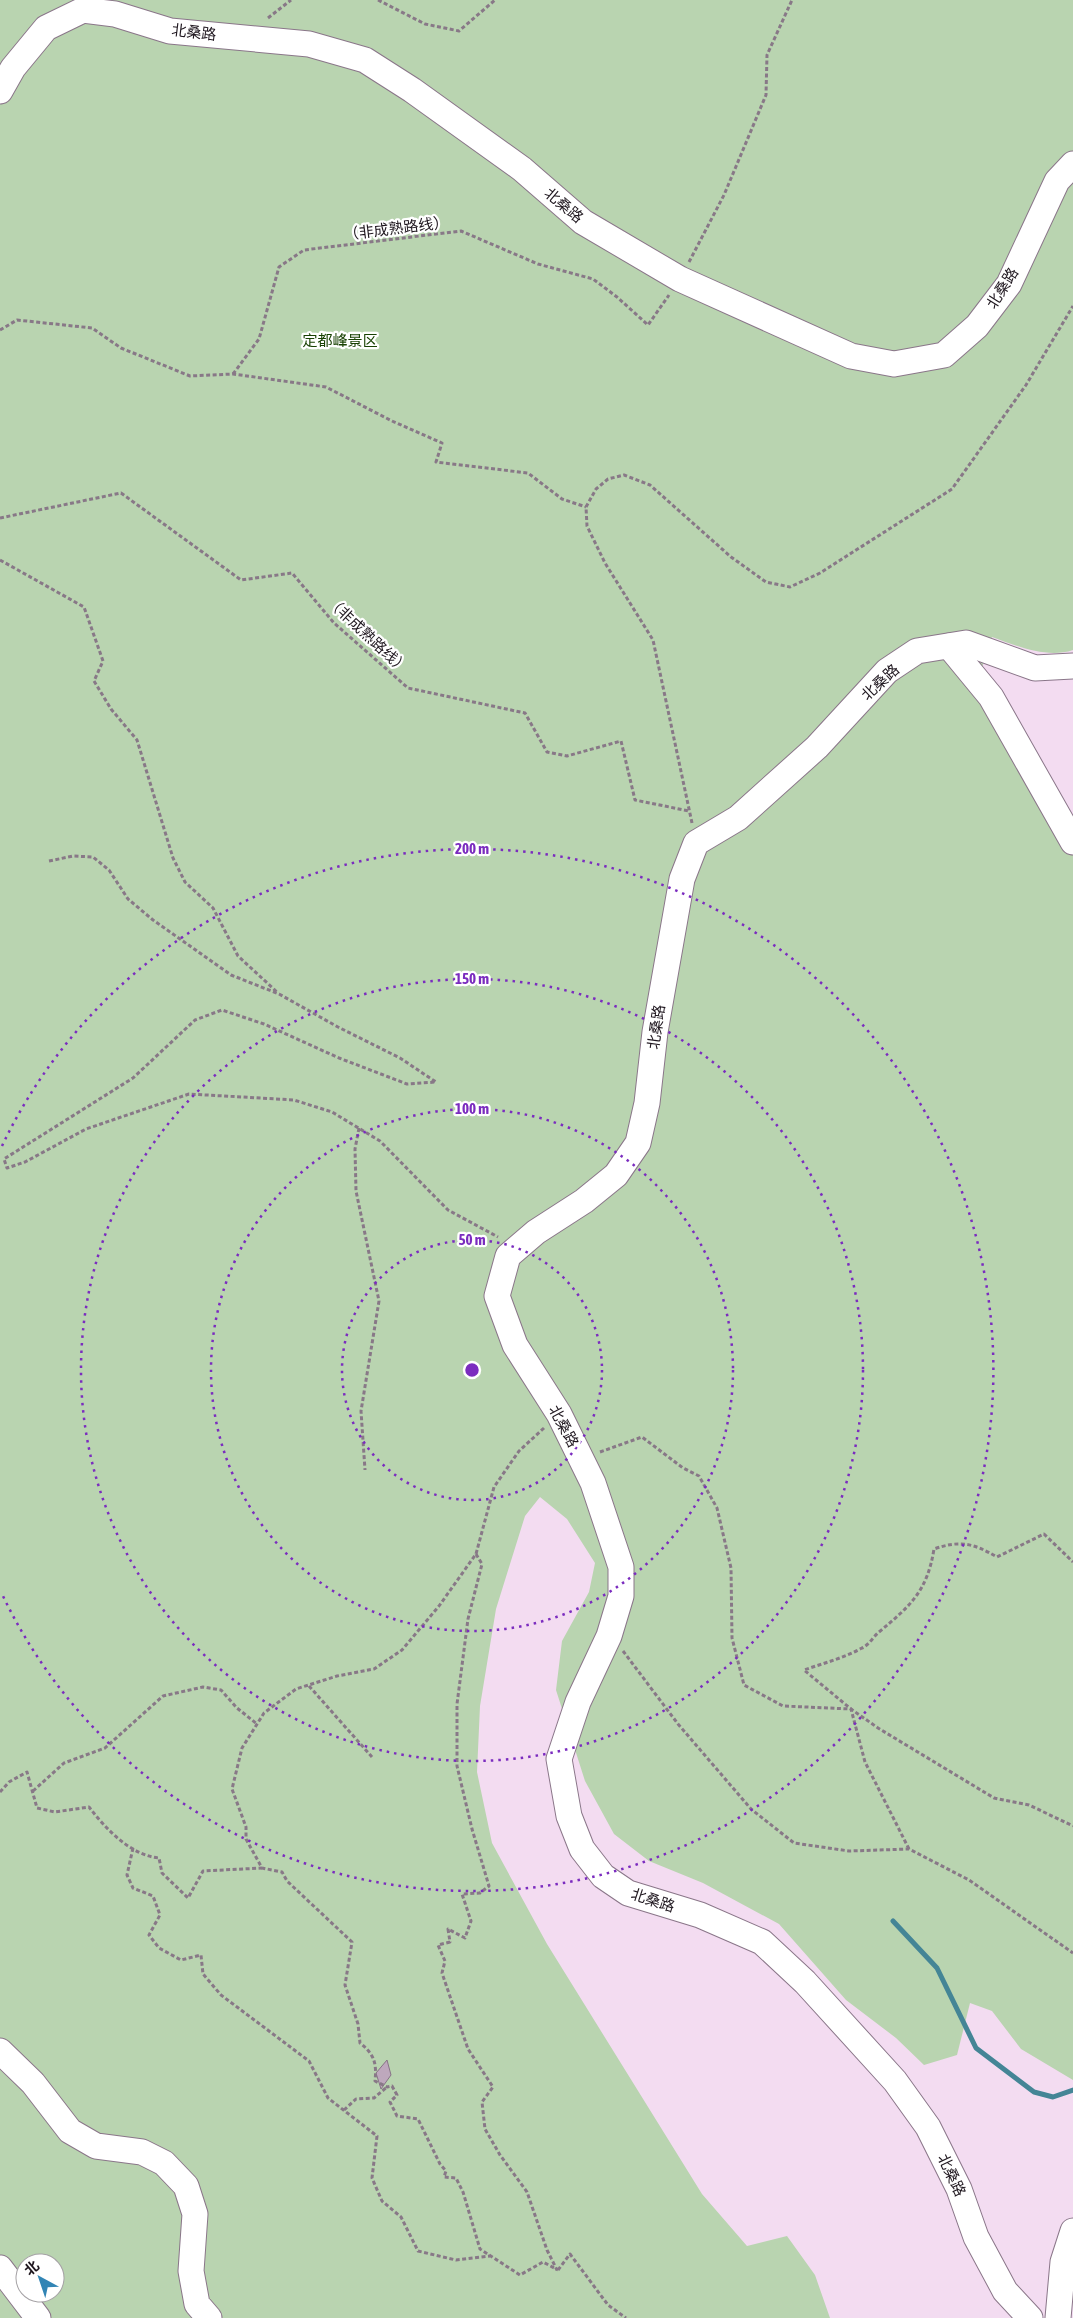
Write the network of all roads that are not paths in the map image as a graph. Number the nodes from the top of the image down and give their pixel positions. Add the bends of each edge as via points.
1 (0, 91) edge
2 (1073, 164) edge
3 (949, 646) junction
4 (1073, 666) edge
5 (1073, 842) edge
6 (0, 2051) edge
7 (1073, 2231) edge
8 (0, 2268) edge
9 (38, 2318) edge
10 (209, 2318) edge
11 (1030, 2318) edge
12 (1058, 2318) edge

1 - 2 street, 北桑路 via 13,68 46,28 83,10 115,14 170,31 310,44 365,60 522,169 584,222 680,280 851,356 894,364 944,355 977,326 1008,284 1057,181
3 - 4 street, 北桑路 via 966,643 1035,668
3 - 5 street via 991,697
3 - 11 street, 北桑路 via 918,652 887,671 810,754 738,818 696,844 682,879 638,1143 616,1175 508,1256 497,1296 516,1345 559,1414 592,1483 621,1567 621,1596 609,1636 578,1702 559,1759 569,1816 582,1849 603,1876 628,1893 700,1915 762,1942 806,1982 895,2081 928,2127 959,2189 976,2237 1004,2291
6 - 10 street via 33,2083 70,2131 96,2146 142,2152 164,2163 186,2186 195,2214 191,2271 197,2304
7 - 12 street via 1063,2262
8 - 9 street

